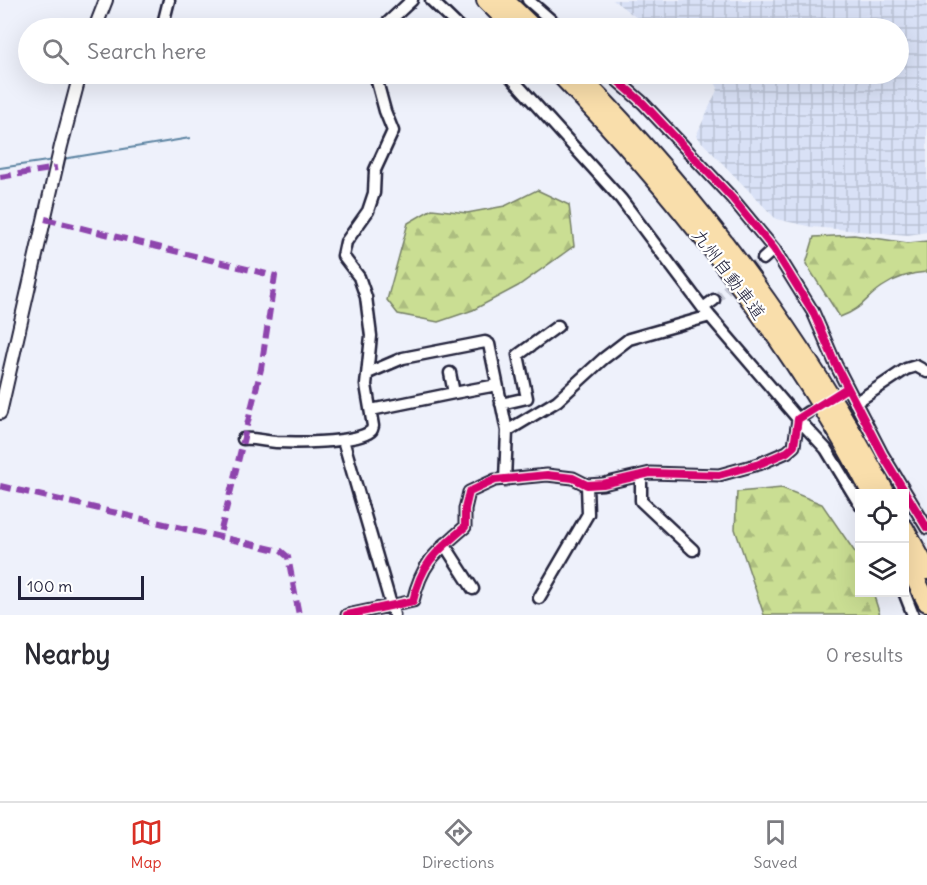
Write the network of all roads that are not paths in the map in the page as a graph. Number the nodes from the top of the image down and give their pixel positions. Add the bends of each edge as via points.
1 (106, 0) edge
2 (169, 0) edge
3 (412, 0) edge
4 (431, 0) edge
5 (486, 0) edge
6 (504, 0) edge
7 (528, 0) edge
8 (99, 18) edge
9 (164, 18) edge
10 (393, 18) edge
11 (450, 18) edge
12 (505, 18) edge
13 (523, 18) edge
14 (549, 18) edge
15 (77, 84) edge
16 (378, 84) edge
17 (517, 84) edge
18 (569, 84) edge
19 (587, 84) edge
20 (621, 84) edge
21 (774, 249) junction
22 (763, 259) tunnel mouth
23 (714, 300) tunnel mouth
24 (706, 312) junction
25 (558, 326) dead end
26 (927, 372) edge
27 (368, 373) junction
28 (450, 373) dead end
29 (497, 385) junction
30 (454, 393) junction
31 (855, 403) junction
32 (501, 404) junction
33 (370, 410) junction
34 (808, 412) dead end
35 (0, 413) edge
36 (798, 419) junction
37 (507, 431) junction
38 (243, 439) dead end
39 (342, 440) junction
40 (641, 475) junction
41 (505, 480) junction
42 (587, 485) junction
43 (869, 489) edge
44 (883, 489) edge
45 (855, 497) edge
46 (927, 528) edge
47 (909, 537) edge
48 (444, 544) junction
49 (693, 550) dead end
50 (909, 567) edge
51 (927, 570) edge
52 (473, 589) dead end
53 (906, 597) edge
54 (539, 598) dead end
55 (927, 602) edge
56 (393, 611) edge
57 (347, 615) edge
58 (914, 615) edge

1 - 8 street
2 - 9 street
3 - 10 street
4 - 11 street
5 - 12 highway
6 - 13 highway
7 - 14 street
15 - 35 street
16 - 27 street via 393,131 375,170 368,212 346,242 343,256 359,277 366,297 371,336
17 - 24 street via 621,199
18 - 43 highway, 九州自動車道 via 711,249 784,348
19 - 44 highway, 九州自動車道 via 672,180 752,281 837,408
20 - 21 street via 732,198
21 - 22 street
21 - 31 street via 813,312 843,391
23 - 24 street
24 - 36 street
24 - 37 street via 629,339 557,401
25 - 32 street via 518,354 527,398
26 - 31 street via 916,366 906,369
27 - 29 street via 403,358 481,342 489,344
27 - 33 street
28 - 30 street
29 - 30 street
29 - 32 street
30 - 33 street
31 - 46 street
32 - 37 street
33 - 39 street via 372,430
34 - 36 street
36 - 40 street via 794,446 787,453 759,464 719,475
36 - 45 street via 826,448
37 - 41 street
38 - 39 street
39 - 56 street
40 - 42 street
40 - 49 street via 641,501
41 - 42 street via 547,474 573,478
41 - 48 street via 495,480 469,492 465,527
42 - 54 street via 588,514
47 - 51 highway
48 - 52 street
48 - 56 street via 422,571 413,601
50 - 55 highway
53 - 58 street
56 - 57 street

